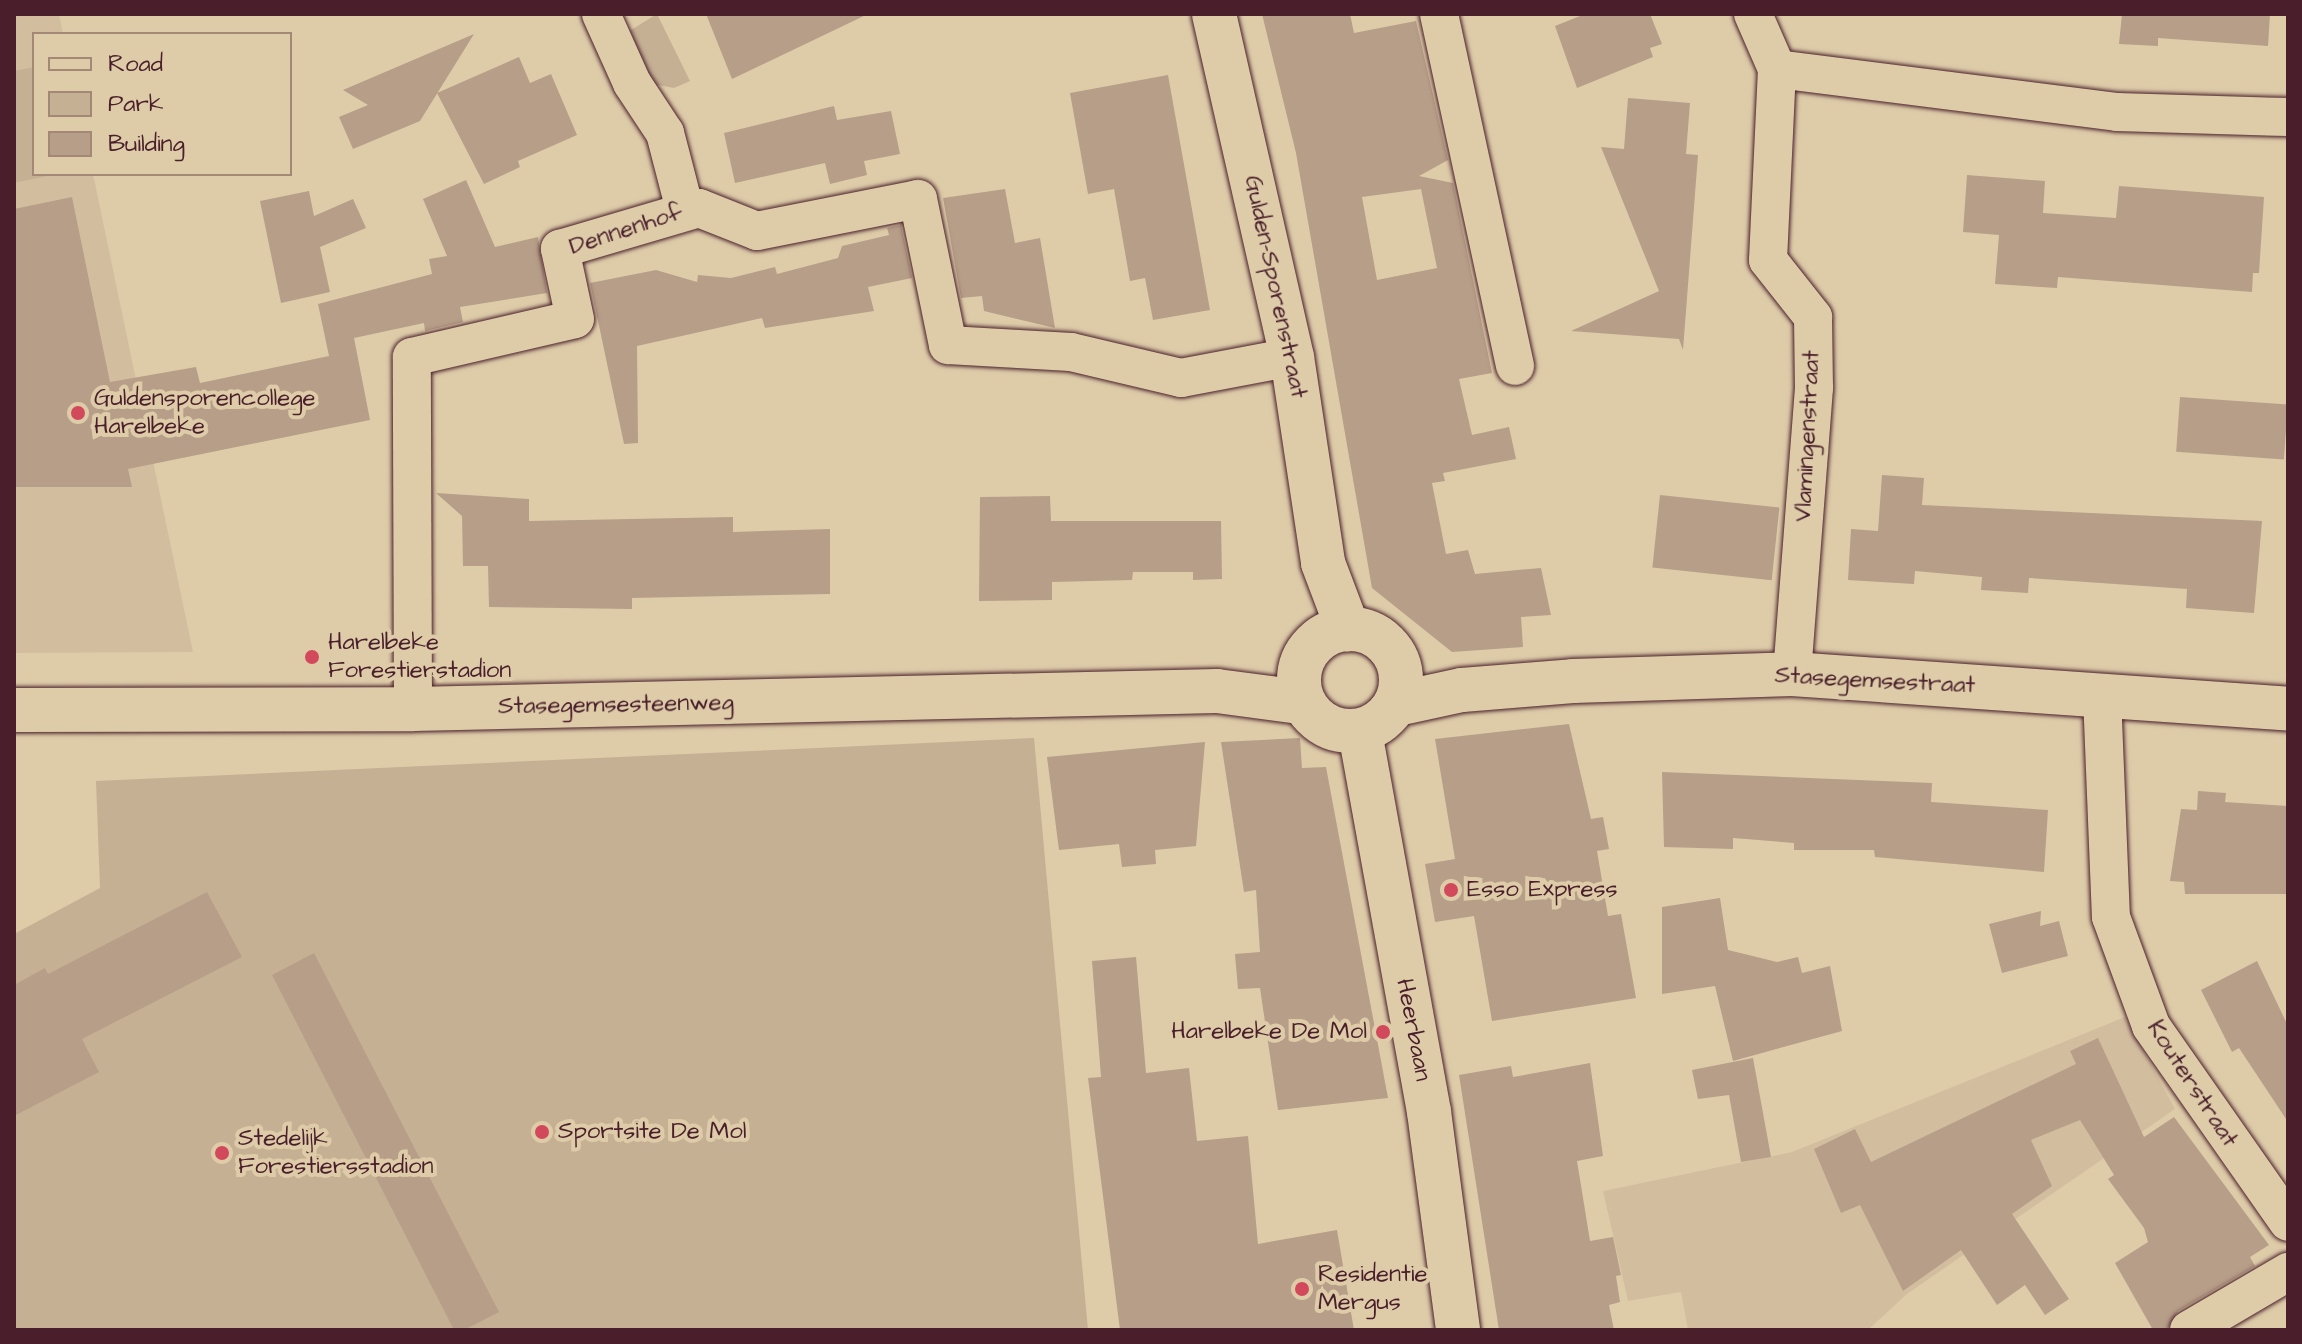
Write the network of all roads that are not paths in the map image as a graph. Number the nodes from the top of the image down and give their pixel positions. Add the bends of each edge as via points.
1 (601, 14) edge
2 (1214, 14) edge
3 (1439, 14) edge
4 (1753, 14) edge
5 (1777, 69) junction
6 (2288, 117) edge
7 (685, 210) junction
8 (1292, 357) junction
9 (1515, 366) dead end
10 (1316, 660) junction
11 (1792, 674) junction
12 (1399, 688) junction
13 (2102, 695) junction
14 (413, 709) junction
15 (2288, 709) edge
16 (14, 710) edge
17 (1360, 732) junction
18 (2288, 1222) edge
19 (2288, 1272) edge
20 (1458, 1330) edge
21 (2189, 1330) edge

1 - 7 street via 632,83 665,133
2 - 8 street, Gulden-Sporenstraat
3 - 9 street
4 - 5 street, Vlamingenstraat
5 - 6 street via 2117,112
5 - 11 street, Vlamingenstraat via 1768,260 1813,317 1814,388
7 - 8 street, Dennenhof via 699,208 757,231 918,199 948,345 1071,352 1181,378
7 - 14 street, Dennenhof via 560,249 575,319 412,357
8 - 10 street, Gulden-Sporenstraat via 1323,563
10 - 12 street via 1371,632 1387,643
10 - 14 street, Stasegemsesteenweg via 1217,691
10 - 17 street via 1334,729
11 - 12 street, Stasegemsestraat via 1462,690
11 - 13 street, Stasegemsestraat
12 - 17 street
13 - 15 street, Stasegemsestraat
13 - 18 street, Kouterstraat via 2111,917 2151,1026
14 - 16 street, Stasegemsesteenweg
17 - 20 street, Heerbaan via 1429,1112
19 - 21 street

